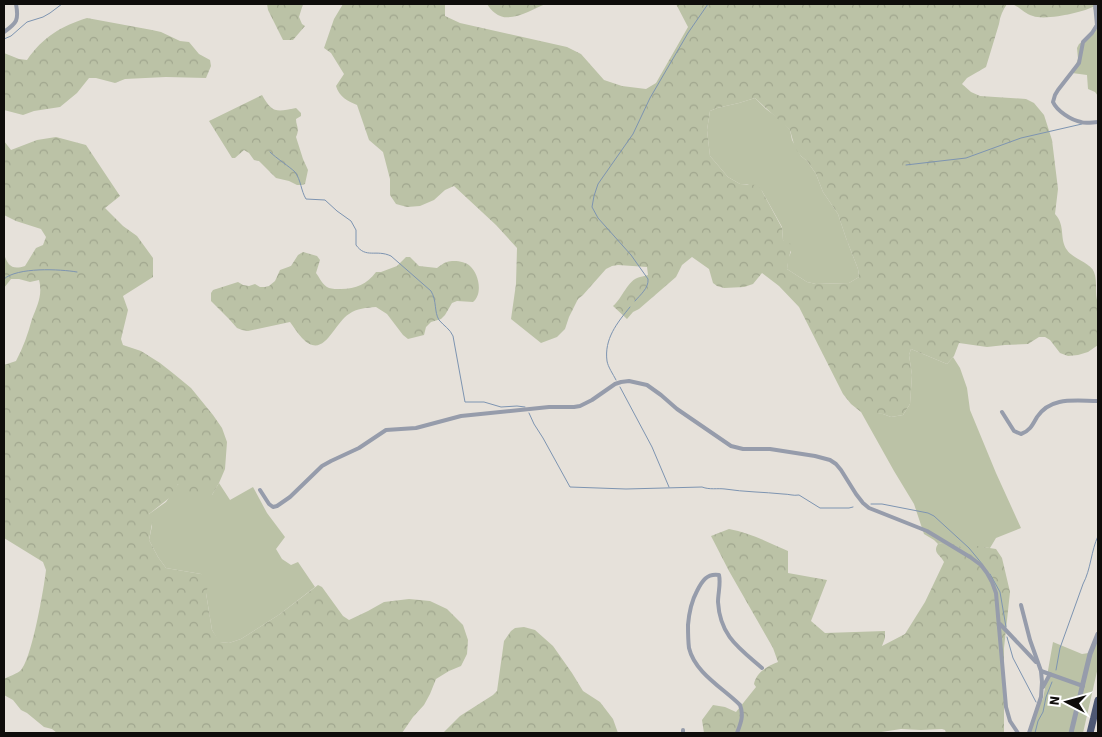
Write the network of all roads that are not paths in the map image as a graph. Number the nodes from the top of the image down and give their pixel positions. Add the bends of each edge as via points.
1 (16, 4) edge
2 (1095, 4) edge
3 (4, 32) edge
4 (1098, 122) edge
5 (1098, 401) edge
6 (1002, 412) dead end
7 (260, 490) dead end
8 (1021, 605) dead end
9 (998, 622) junction
10 (1098, 634) edge
11 (1038, 663) junction
12 (762, 668) dead end
13 (1041, 671) junction
14 (1050, 674) junction
15 (1082, 686) junction
16 (1042, 689) junction
17 (1098, 700) edge
18 (737, 733) edge
19 (1018, 733) edge
20 (1029, 733) edge
21 (1071, 733) edge
22 (1090, 733) edge

1 - 3 street via 17,21
2 - 4 street via 1097,25 1083,42 1079,63 1053,102 1077,121
5 - 6 street via 1057,402 1041,412 1029,430 1021,434 1014,431
7 - 9 street via 270,504 277,506 322,466 386,430 427,426 461,416 580,406 615,384 638,382 647,385 676,409 732,446 814,456 836,464 859,499 869,508 927,531 981,565 988,573 996,594
8 - 11 street
9 - 11 street
9 - 19 street via 1008,714
10 - 15 street
11 - 13 street
12 - 18 street via 724,628 718,604 719,575 706,577 700,584 689,615 689,648 704,673 740,705 742,722
13 - 14 street
13 - 16 street
14 - 15 street
14 - 16 street
15 - 21 street
16 - 20 street
17 - 22 highway

